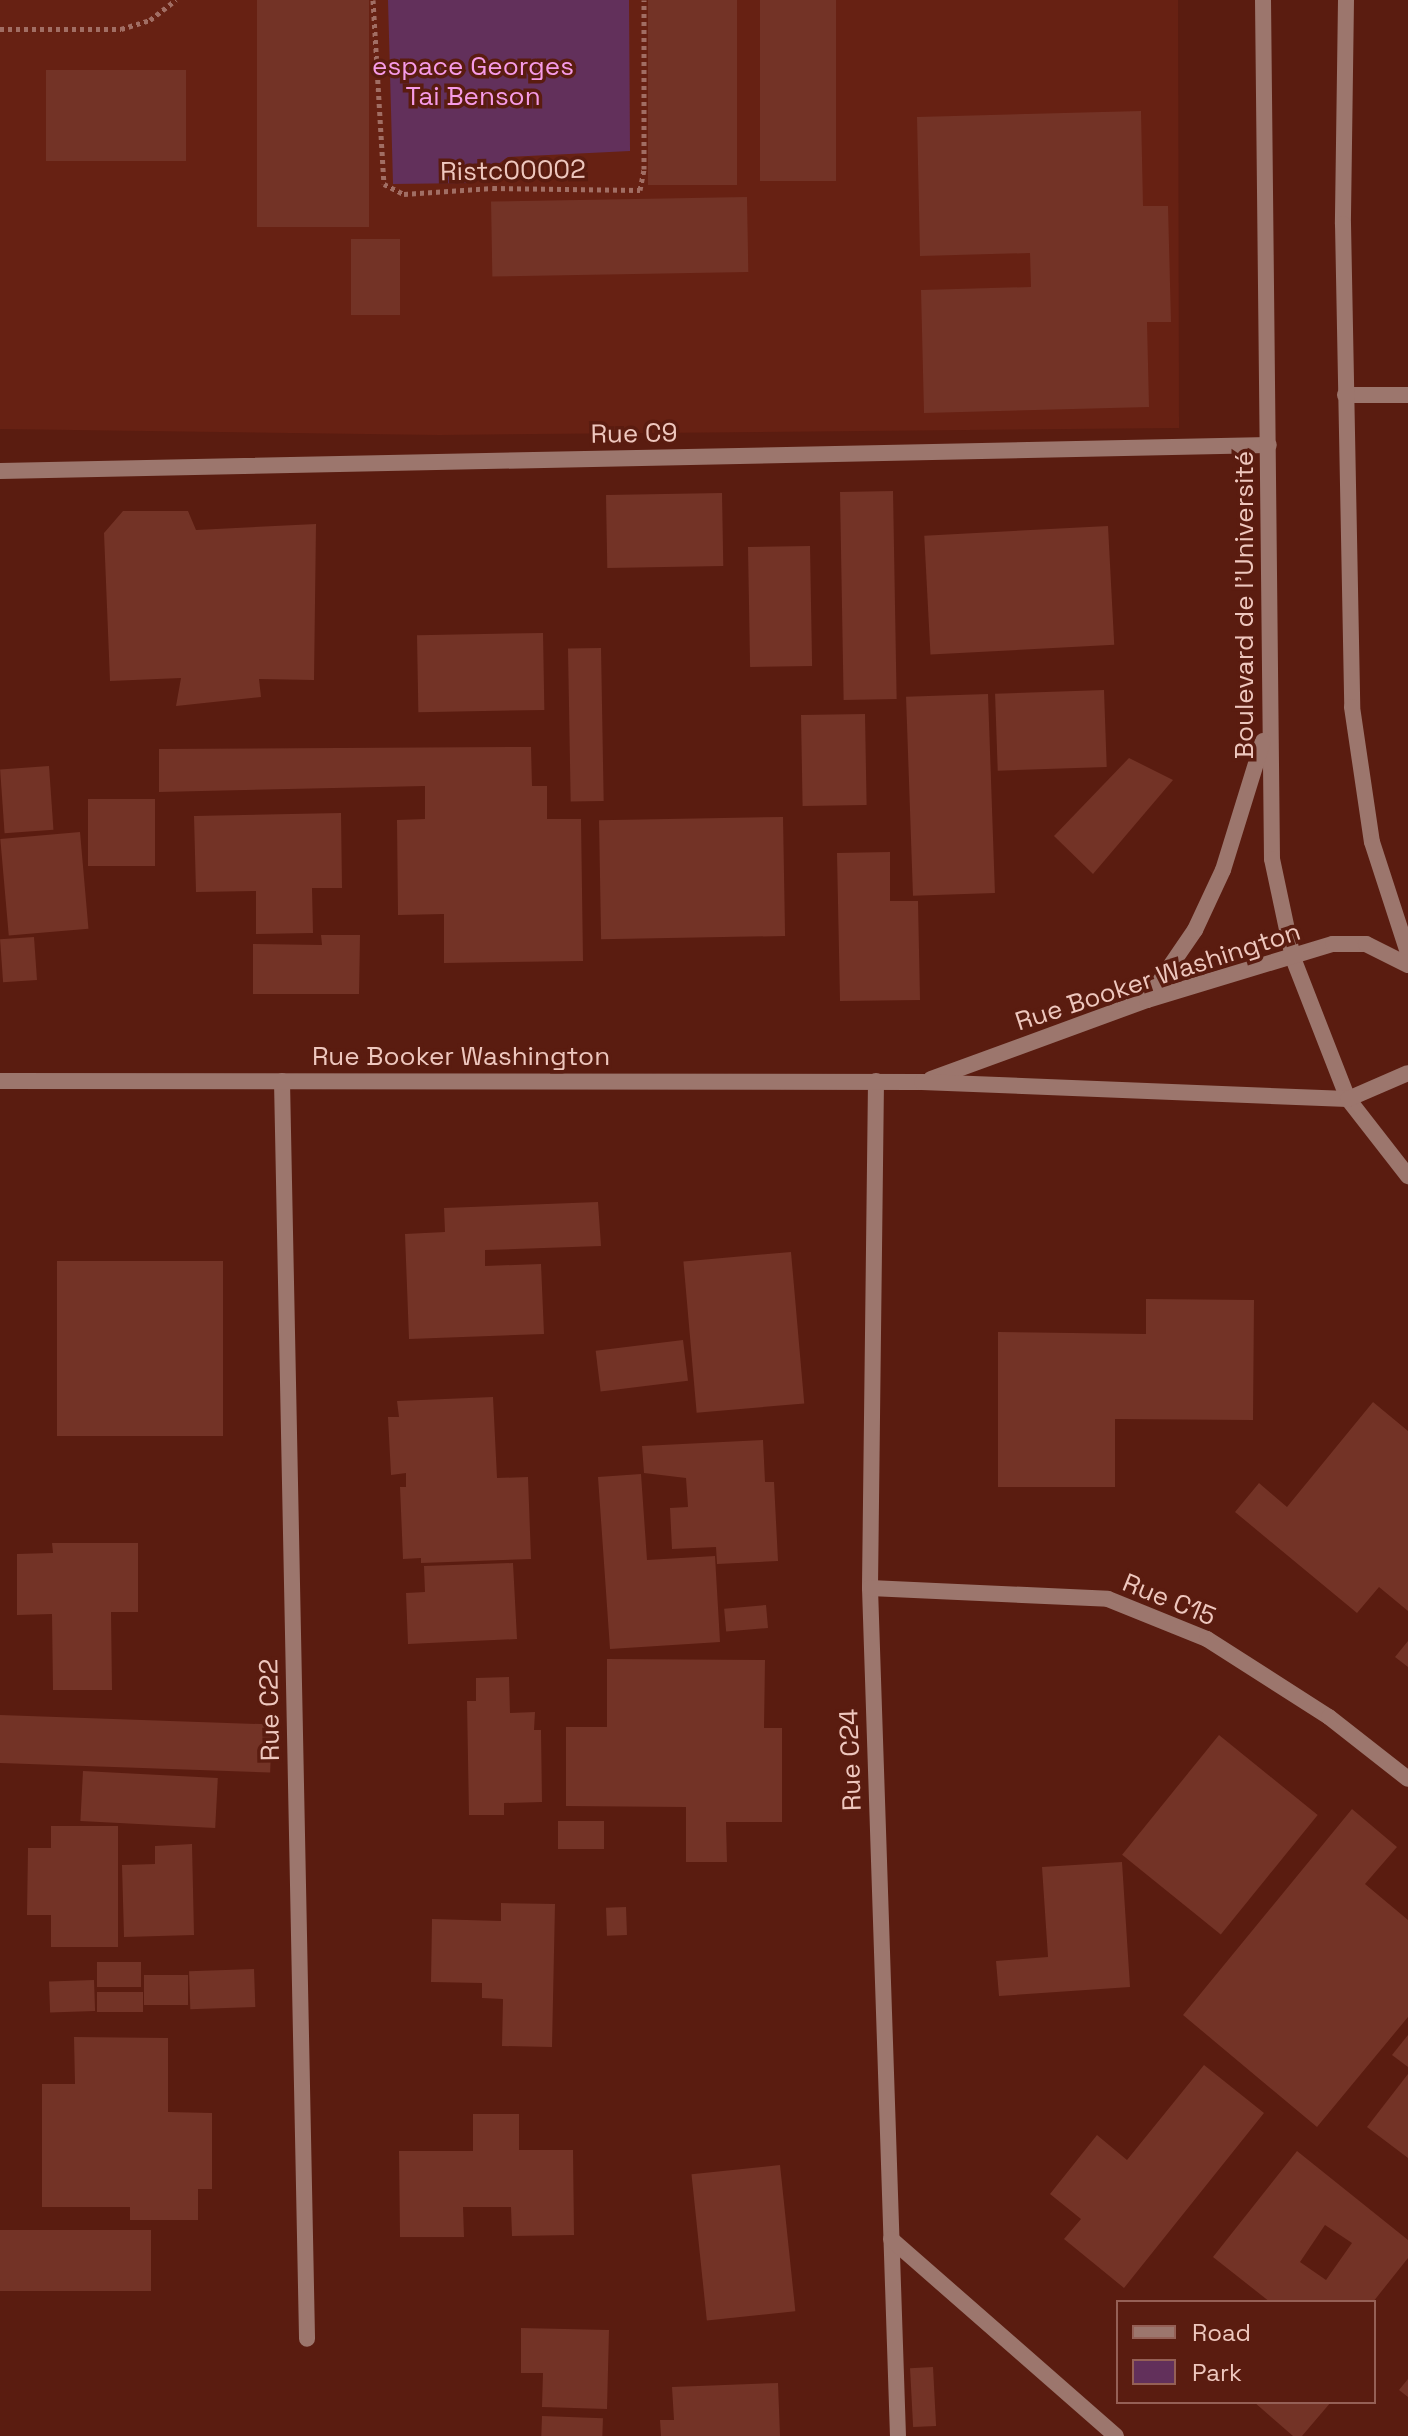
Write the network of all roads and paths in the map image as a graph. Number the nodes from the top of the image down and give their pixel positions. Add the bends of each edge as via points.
1 (176, 0) edge
2 (373, 0) edge
3 (644, 0) edge
4 (1263, 0) edge
5 (1346, 0) edge
6 (0, 29) edge
7 (1345, 395) junction
8 (1408, 395) edge
9 (1269, 445) junction
10 (0, 471) edge
11 (1267, 728) junction
12 (1408, 953) edge
13 (1293, 958) junction
14 (1408, 965) edge
15 (1147, 1000) junction
16 (1408, 1073) edge
17 (0, 1081) edge
18 (282, 1081) junction
19 (876, 1081) junction
20 (922, 1082) junction
21 (1348, 1099) junction
22 (1408, 1176) edge
23 (870, 1588) junction
24 (1408, 1779) edge
25 (891, 2239) junction
26 (307, 2339) dead end
27 (898, 2436) edge
28 (1116, 2436) edge

1 - 6 path via 150,20 121,29
2 - 3 path, Ristc00002 via 384,184 404,194 493,188 640,190
4 - 9 street, Boulevard de l'Université
5 - 7 street
7 - 8 street
7 - 12 street via 1352,707 1372,842
9 - 10 street, Rue C9
9 - 11 street, Boulevard de l'Université
11 - 13 street, Boulevard de l'Université via 1272,859
11 - 15 street via 1223,870 1195,930
13 - 14 street, Rue Booker Washington via 1349,941
13 - 15 street, Rue Booker Washington
13 - 21 street, Boulevard de l'Université
15 - 20 street, Rue Booker Washington
16 - 21 street, Rue Booker Washington
17 - 18 street, Rue Booker Washington
18 - 19 street, Rue Booker Washington
18 - 26 street, Rue C22
19 - 20 street, Rue Booker Washington
19 - 23 street, Rue C24
20 - 21 street, Rue Booker Washington
21 - 22 street, Boulevard de l'Université
23 - 24 street, Rue C15 via 1108,1599 1207,1639 1329,1717
23 - 25 street, Rue C24
25 - 27 street, Rue C24
25 - 28 street

